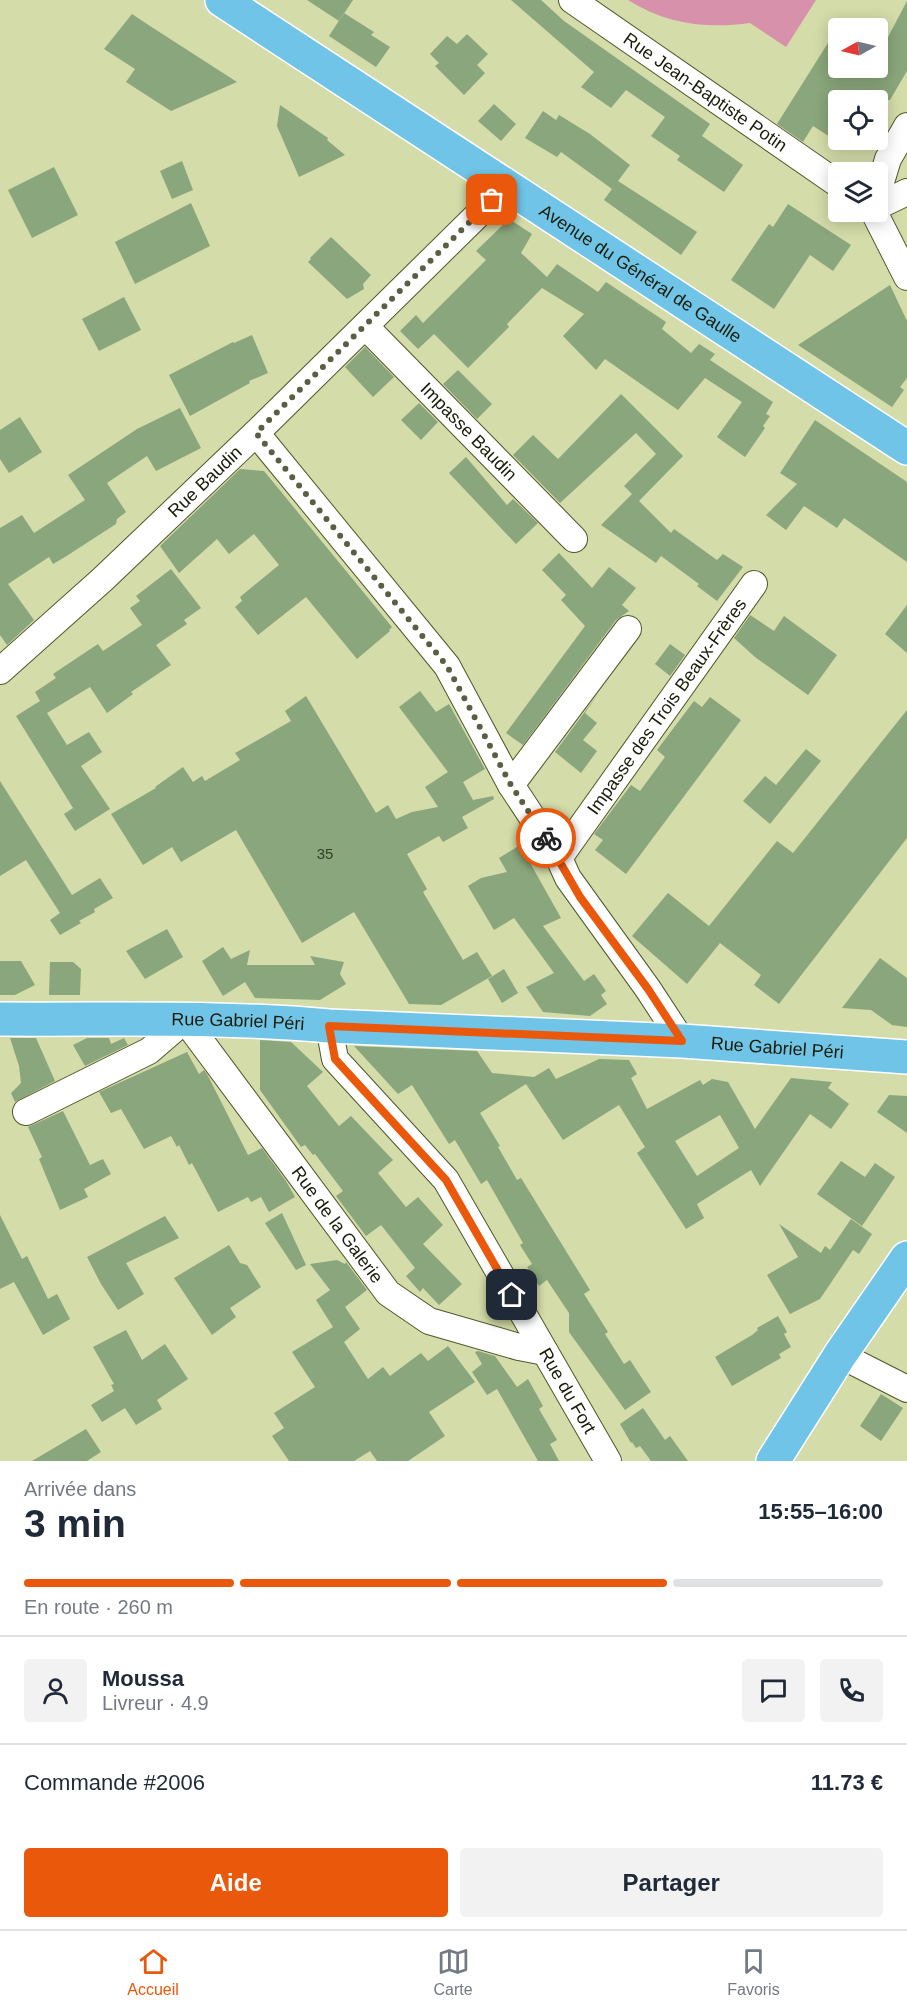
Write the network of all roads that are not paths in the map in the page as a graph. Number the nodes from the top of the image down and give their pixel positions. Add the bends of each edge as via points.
1 (222, 0) edge
2 (572, 0) edge
3 (907, 126) edge
4 (887, 162) edge
5 (828, 177) edge
6 (507, 186) junction
7 (907, 192) edge
8 (888, 201) edge
9 (879, 222) edge
10 (907, 277) edge
11 (365, 326) junction
12 (256, 433) junction
13 (907, 448) edge
14 (574, 539) dead end
15 (754, 585) dead end
16 (628, 629) dead end
17 (0, 671) edge
18 (511, 785) junction
19 (559, 858) junction
20 (0, 1019) edge
21 (184, 1020) junction
22 (329, 1026) junction
23 (682, 1041) junction
24 (907, 1057) edge
25 (26, 1112) dead end
26 (907, 1258) edge
27 (545, 1352) junction
28 (840, 1355) junction
29 (907, 1389) edge
30 (801, 1416) junction
31 (608, 1461) edge
32 (767, 1461) edge
33 (773, 1461) edge

1 - 6 main road, Avenue du Général de Gaulle
2 - 5 street, Rue Jean-Baptiste Potin
3 - 4 street
6 - 11 street, Rue Baudin
6 - 13 main road, Avenue du Général de Gaulle
7 - 8 street
9 - 10 street
11 - 12 street, Rue Baudin
11 - 14 street, Impasse Baudin
12 - 17 street, Rue Baudin
12 - 18 street via 447,666
15 - 19 street, Impasse des Trois Beaux-Frères
16 - 18 street
18 - 19 street
19 - 23 street via 580,897
20 - 21 main road, Rue Gabriel Péri
21 - 22 main road, Rue Gabriel Péri
21 - 25 street via 149,1051
21 - 27 street, Rue de la Galerie via 388,1293 429,1321
22 - 23 main road, Rue Gabriel Péri
22 - 27 street, Rue du Fort via 335,1059 446,1180
23 - 24 main road, Rue Gabriel Péri
26 - 28 main road
27 - 31 street, Rue du Fort
28 - 29 street
28 - 30 main road
30 - 32 main road
30 - 33 main road

